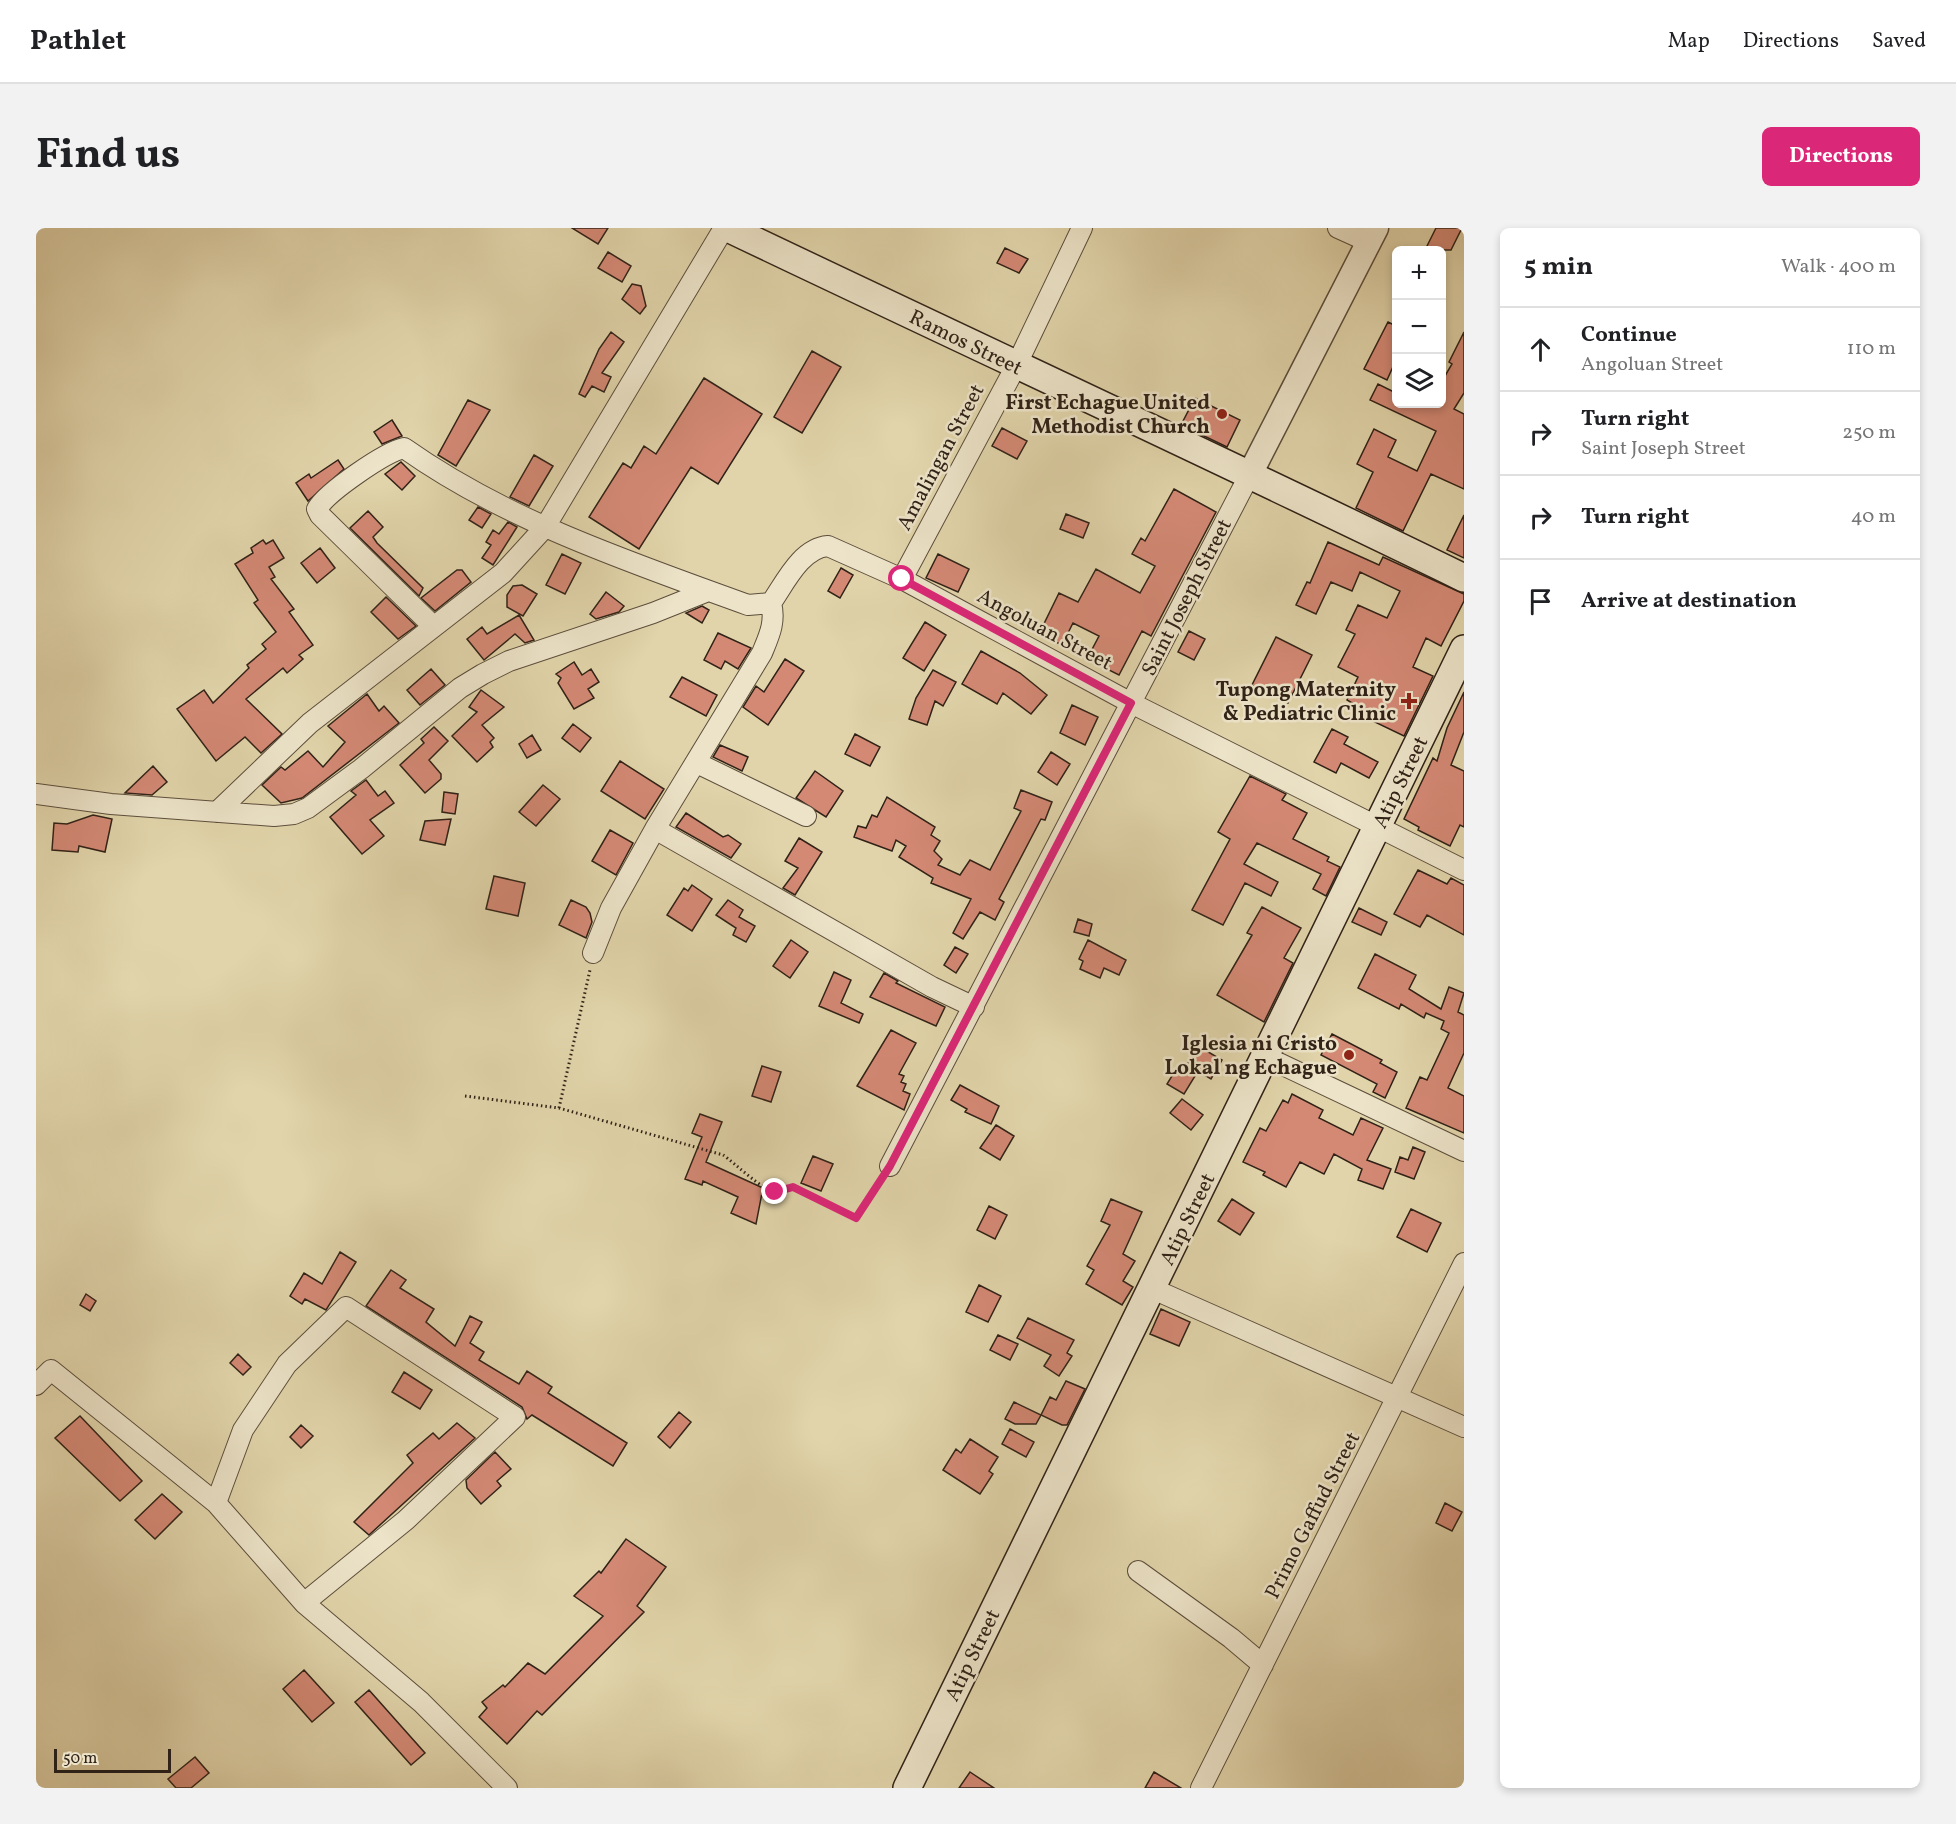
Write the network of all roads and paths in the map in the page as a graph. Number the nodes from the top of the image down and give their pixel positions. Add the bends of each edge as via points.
1 (724, 228) edge
2 (728, 228) edge
3 (1082, 228) edge
4 (1338, 228) edge
5 (1372, 235) edge
6 (1016, 366) junction
7 (1250, 474) junction
8 (545, 527) junction
9 (902, 579) junction
10 (1464, 579) edge
11 (708, 591) junction
12 (771, 603) junction
13 (433, 626) junction
14 (1464, 649) edge
15 (1131, 703) junction
16 (697, 763) junction
17 (36, 794) edge
18 (216, 812) junction
19 (806, 816) dead end
20 (1378, 828) junction
21 (655, 830) junction
22 (1464, 870) edge
23 (593, 953) joint
24 (974, 1007) junction
25 (1266, 1057) junction
26 (465, 1096) dead end
27 (559, 1108) junction
28 (1464, 1150) edge
29 (890, 1166) joint
30 (1464, 1263) edge
31 (1152, 1289) junction
32 (36, 1385) edge
33 (1399, 1397) junction
34 (1464, 1427) edge
35 (216, 1503) junction
36 (1138, 1571) dead end
37 (304, 1603) junction
38 (1263, 1665) junction
39 (507, 1788) edge
40 (907, 1788) edge
41 (1201, 1788) edge

1 - 8 street
2 - 6 main road, Ramos Street
3 - 6 street, Amalingan Street
4 - 5 street
5 - 7 street, Saint Joseph Street
6 - 7 main road, Ramos Street
6 - 9 street, Amalingan Street
7 - 10 main road, Ramos Street
7 - 15 street, Saint Joseph Street
8 - 11 street
8 - 13 street via 503,573
8 - 13 street via 461,485 404,448 388,453 321,502 317,508 320,515
9 - 12 street, Angoluan Street via 828,546 801,561
9 - 15 street, Angoluan Street
11 - 12 street via 748,605
11 - 18 street via 483,674 308,808 274,816
12 - 16 street via 773,622 762,652
13 - 18 street via 310,723
14 - 20 main road, Atip Street
15 - 20 street, Angoluan Street
15 - 24 street, Saint Joseph Street
16 - 19 street
16 - 21 street
17 - 18 street
20 - 22 street, Angoluan Street
20 - 25 main road, Atip Street
21 - 23 street via 611,908
21 - 24 street
23 - 27 path
24 - 29 street, Saint Joseph Street
25 - 28 street
25 - 31 main road, Atip Street
26 - 27 path
27 - 29 path via 723,1155 765,1189 775,1192 793,1187 856,1218
30 - 33 street, Primo Gaffud Street
31 - 33 street
31 - 40 main road, Atip Street
32 - 35 street via 51,1370
33 - 34 street
33 - 38 street, Primo Gaffud Street
35 - 37 street
35 - 37 street via 243,1430 287,1364 346,1307 515,1417 406,1520
36 - 38 street
37 - 39 street via 421,1702
38 - 41 street, Primo Gaffud Street

